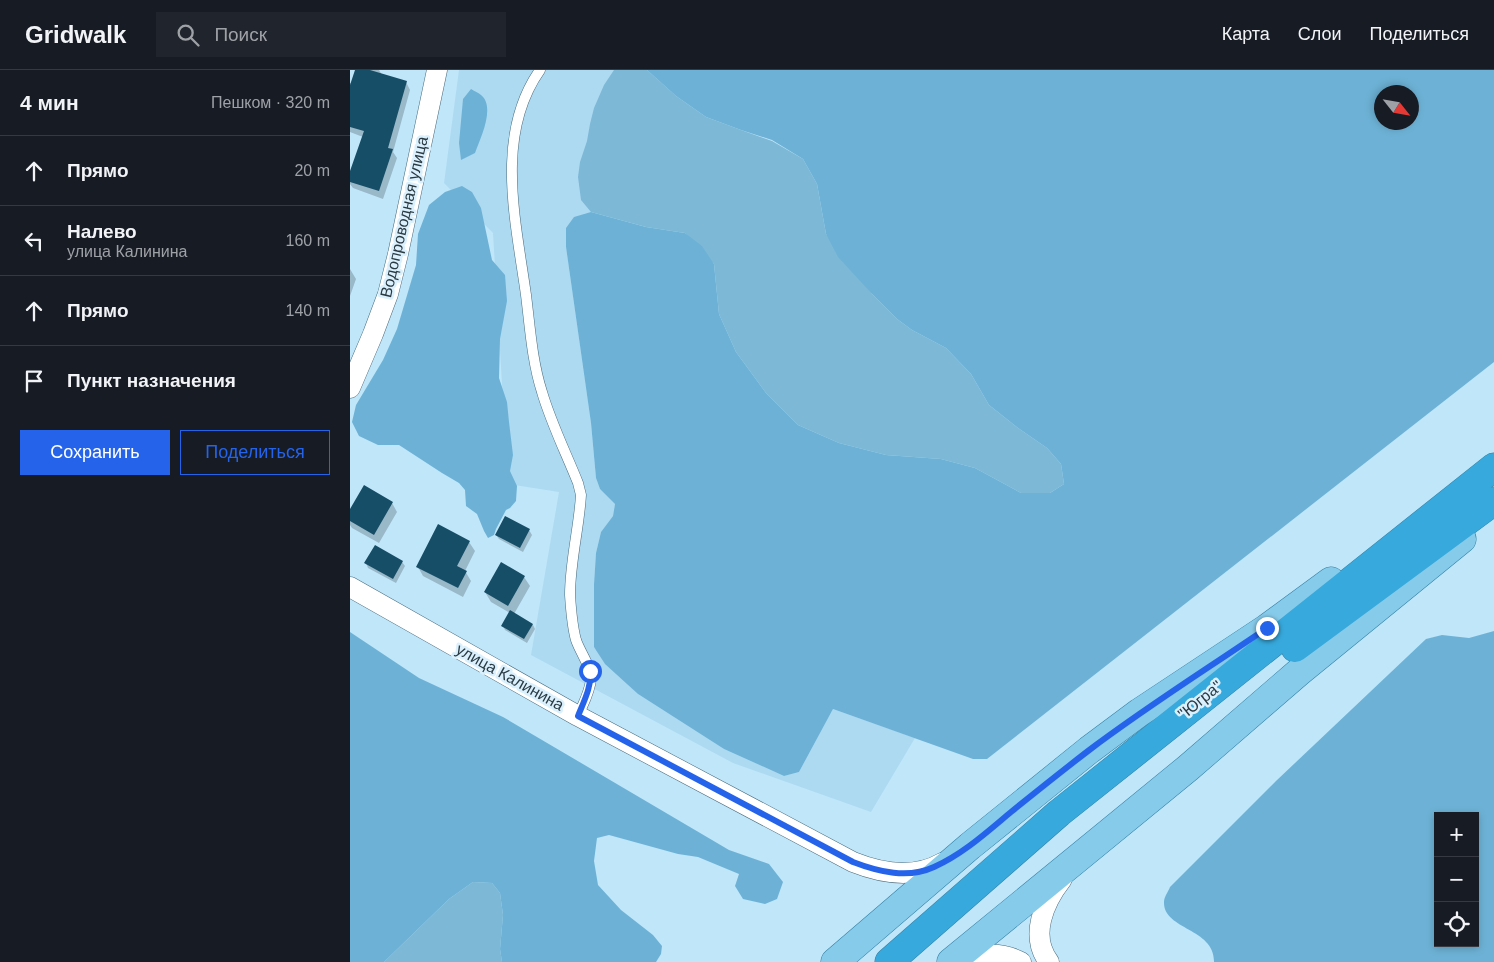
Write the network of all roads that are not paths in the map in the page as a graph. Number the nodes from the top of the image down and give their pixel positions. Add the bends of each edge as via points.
1 (437, 70) edge
2 (540, 70) edge
3 (350, 388) edge
4 (1494, 461) edge
5 (1494, 467) edge
6 (1494, 501) edge
7 (1494, 512) edge
8 (350, 587) edge
9 (578, 716) junction
10 (970, 846) junction
11 (1084, 852) junction
12 (912, 941) junction
13 (835, 962) edge
14 (889, 962) edge
15 (951, 962) edge
16 (962, 962) edge
17 (1021, 962) edge
18 (1049, 962) edge

1 - 3 street, Водопроводная улица via 388,294
2 - 9 lane via 522,104 515,134 514,210 535,362 542,391 581,495 570,593 572,622 591,678
4 - 10 main road via 1267,628 1133,718
5 - 12 highway, "Югра" via 1059,813
6 - 12 highway, "Югра" via 1219,704
7 - 11 main road
8 - 9 street, улица Калинина
9 - 10 street, улица Калинина via 868,868 908,874 918,872 935,867
10 - 13 main road
11 - 15 main road
11 - 18 street via 1046,904 1040,932 1041,946
12 - 14 highway, "Югра"
16 - 17 street via 988,954

